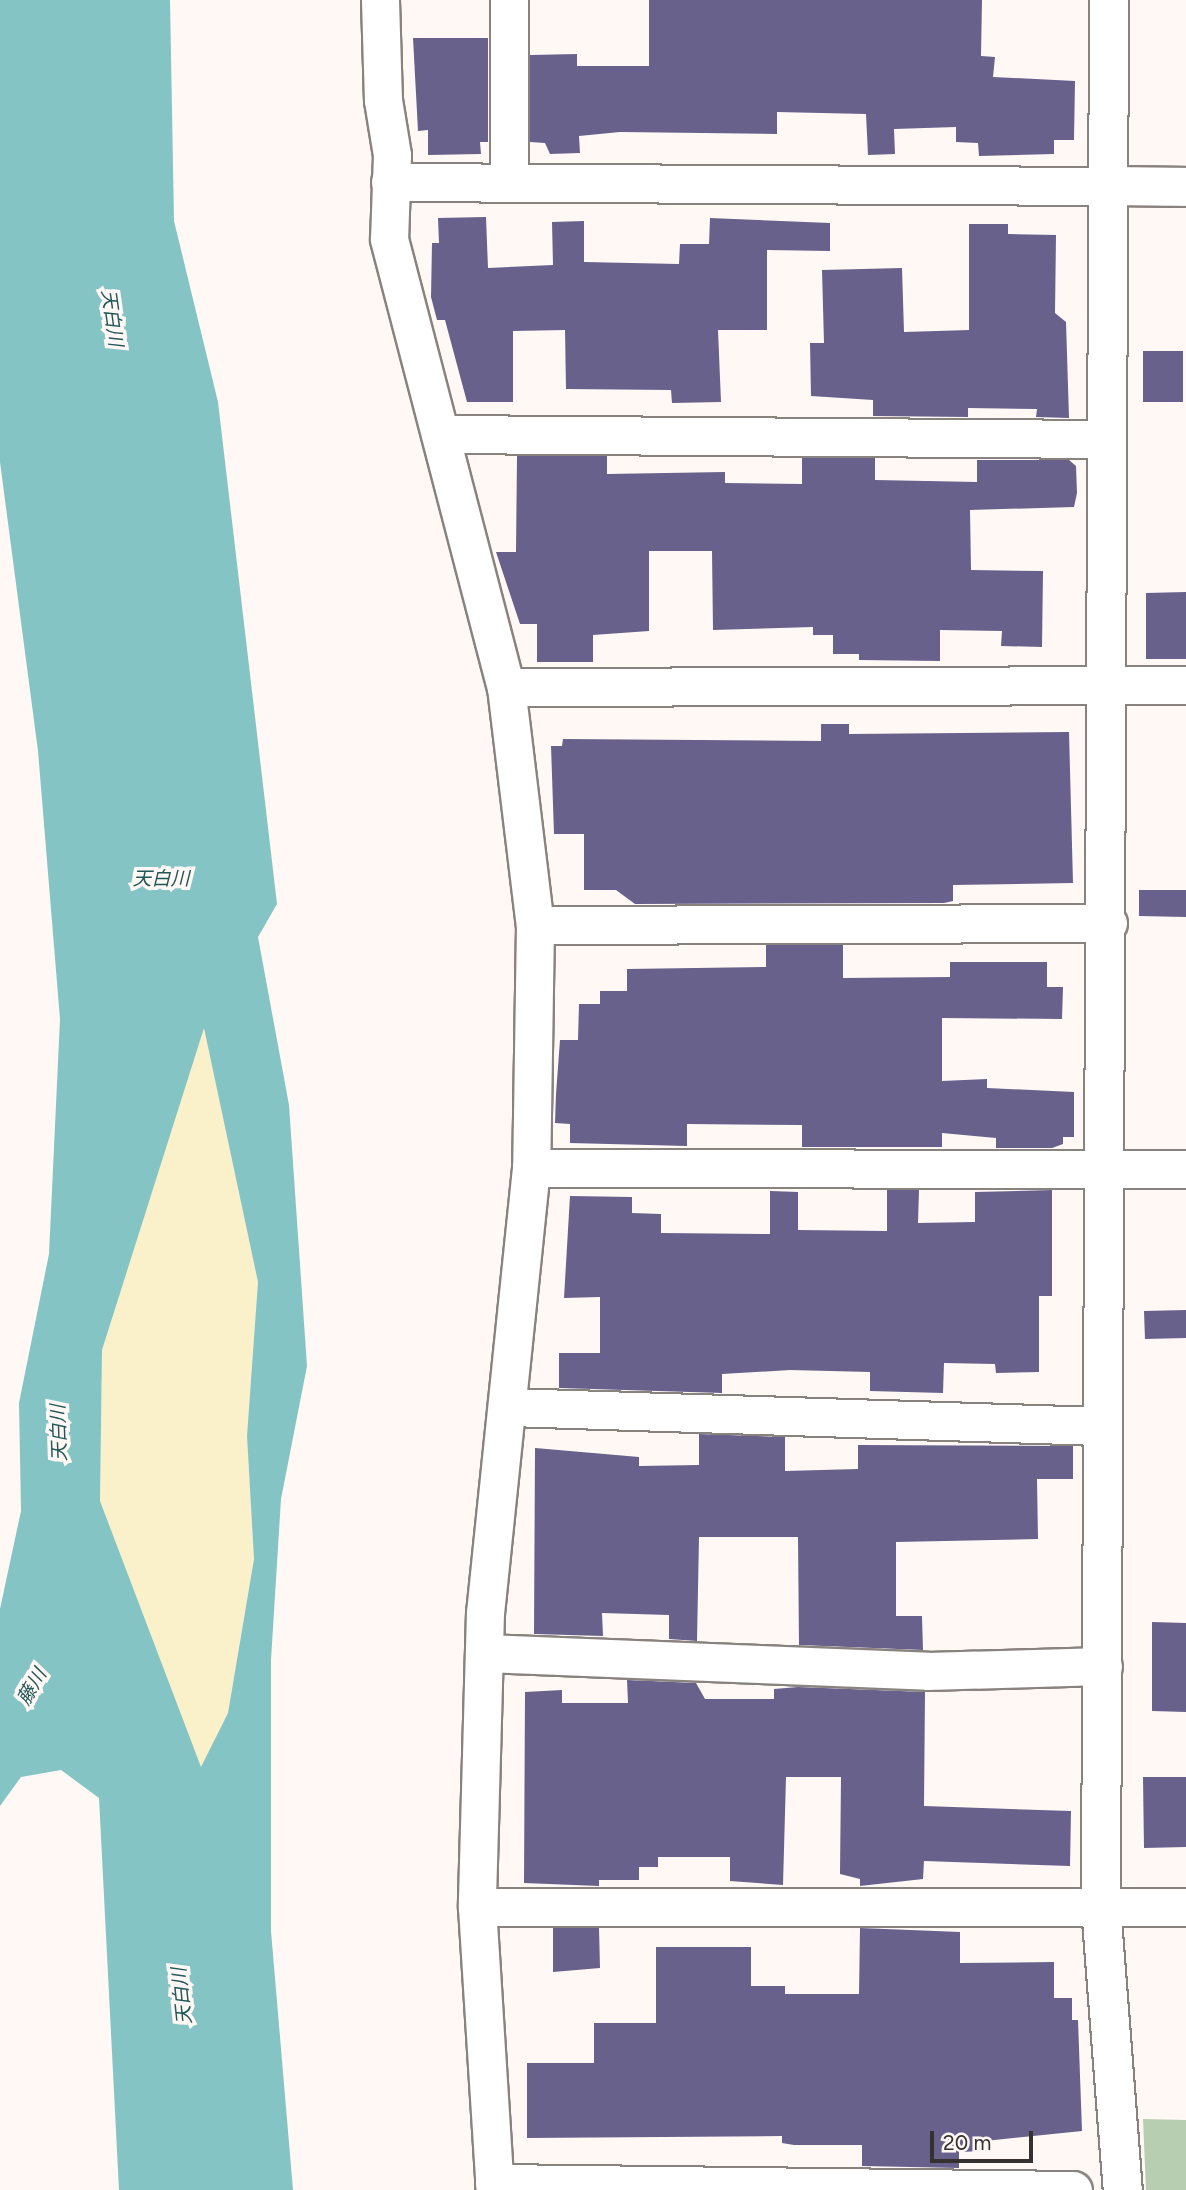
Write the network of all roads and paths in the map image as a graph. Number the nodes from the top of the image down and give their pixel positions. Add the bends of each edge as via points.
1 (380, 0) edge
2 (509, 0) edge
3 (1109, 0) edge
4 (390, 182) junction
5 (509, 182) junction
6 (1107, 187) junction
7 (1186, 187) edge
8 (440, 434) junction
9 (1106, 439) junction
10 (1111, 684) junction
11 (1186, 685) edge
12 (506, 687) junction
13 (1108, 923) junction
14 (535, 925) junction
15 (531, 1168) junction
16 (1102, 1169) junction
17 (1186, 1169) edge
18 (510, 1407) junction
19 (1099, 1426) junction
20 (485, 1654) junction
21 (1103, 1667) junction
22 (1101, 1907) junction
23 (1186, 1907) edge
24 (477, 1908) junction
25 (494, 2186) edge
26 (1073, 2190) edge
27 (1123, 2190) edge

1 - 4 street
2 - 5 street
3 - 6 street
4 - 5 street
4 - 8 street via 389,239
5 - 6 street
6 - 7 street
6 - 9 street
8 - 9 street
8 - 12 street
9 - 10 street
10 - 11 street
10 - 12 street
10 - 13 street
12 - 14 street
13 - 14 street
13 - 16 street
14 - 15 street
15 - 16 street
15 - 18 street
16 - 17 street
16 - 19 street
18 - 19 street
18 - 20 street
19 - 21 street
20 - 21 street via 928,1671
20 - 24 street
21 - 22 street
22 - 23 street
22 - 24 street
22 - 27 street
24 - 25 street
25 - 26 street

